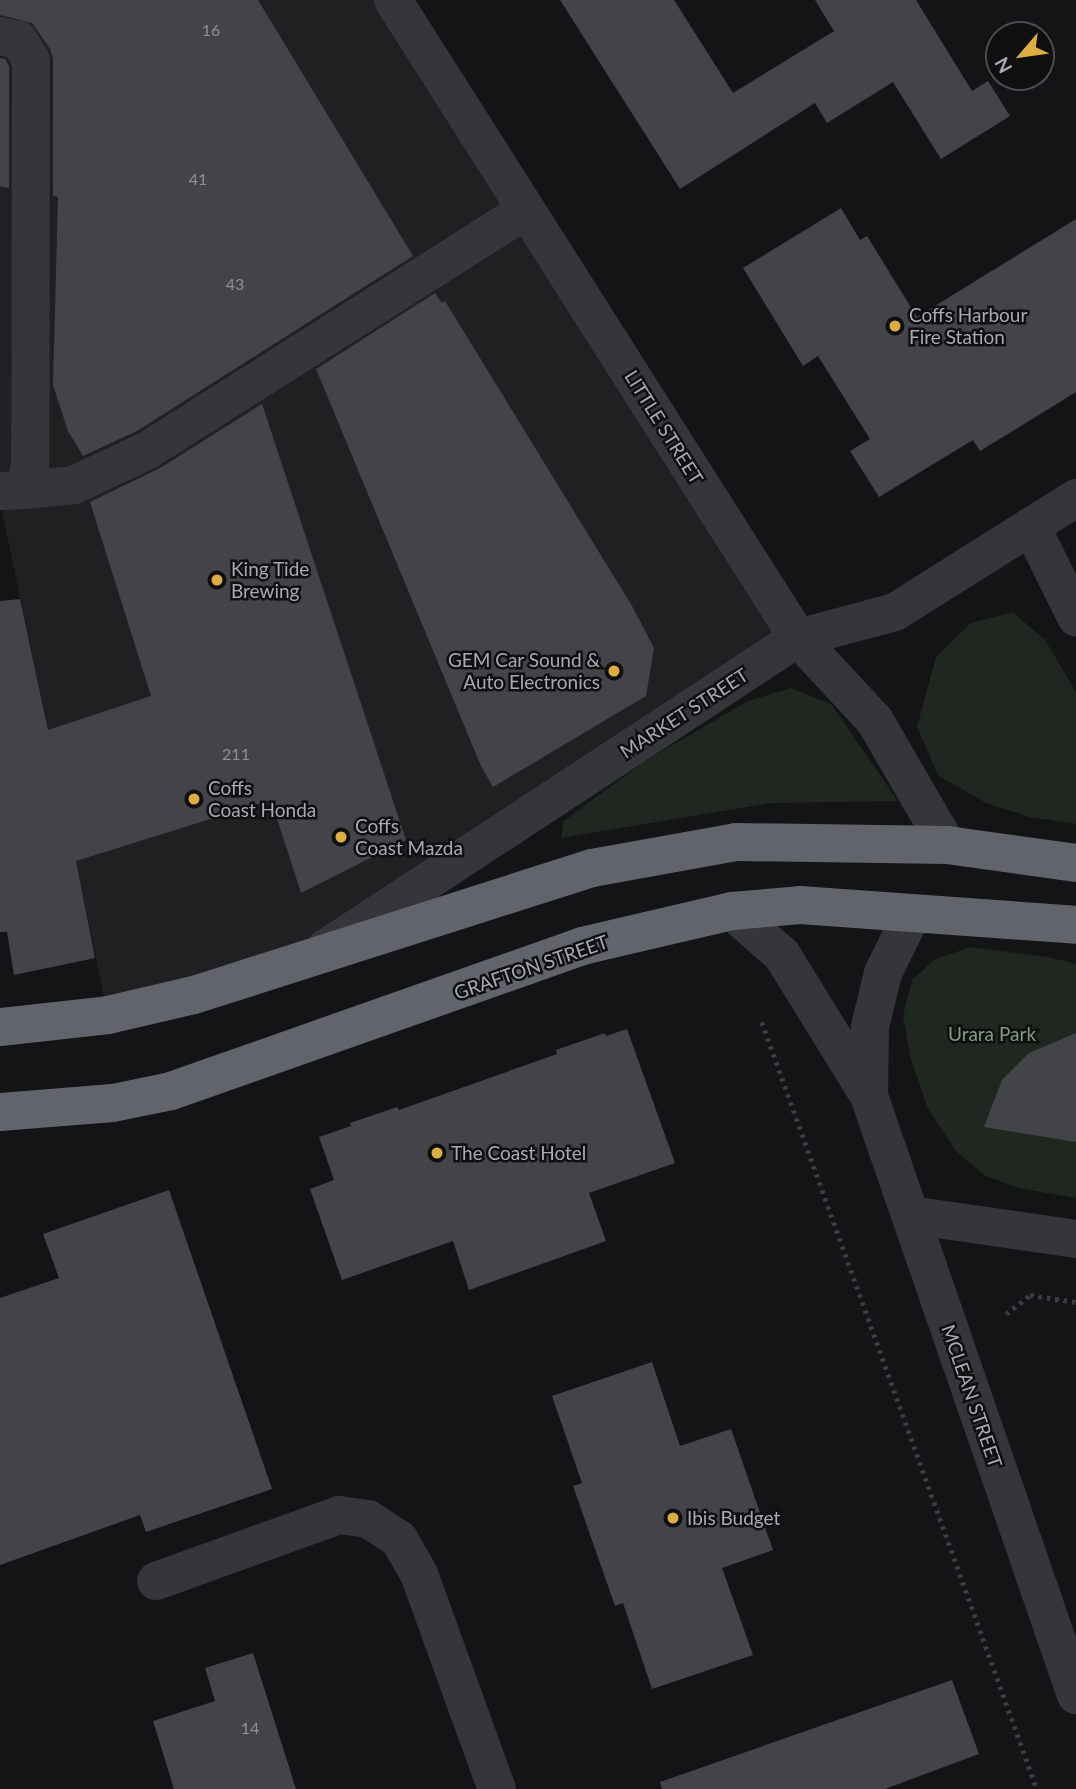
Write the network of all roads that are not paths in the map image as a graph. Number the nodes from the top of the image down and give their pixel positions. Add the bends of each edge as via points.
1 (393, 0) edge
2 (0, 36) edge
3 (526, 210) junction
4 (13, 491) edge
5 (1076, 498) edge
6 (1031, 526) junction
7 (1076, 617) edge
8 (798, 638) junction
9 (947, 845) junction
10 (1076, 863) edge
11 (732, 911) junction
12 (912, 914) junction
13 (1076, 925) edge
14 (307, 960) junction
15 (0, 1027) edge
16 (869, 1096) junction
17 (1, 1113) edge
18 (910, 1215) junction
19 (1076, 1239) edge
20 (156, 1581) dead end
21 (1076, 1695) edge
22 (497, 1789) edge

1 - 3 street, LITTLE STREET
2 - 4 street via 19,40 31,60 30,463
3 - 4 street via 148,450 74,485
3 - 8 street, LITTLE STREET
5 - 6 street, MARKET STREET
6 - 7 street
6 - 8 street, MARKET STREET via 895,612
8 - 9 street, LITTLE STREET via 875,722
8 - 14 street, MARKET STREET
9 - 10 highway
9 - 14 highway via 736,842 592,868
11 - 12 highway, GRAFTON STREET via 800,905
11 - 16 street, MCLEAN STREET via 782,955
11 - 17 highway, GRAFTON STREET via 582,946 171,1091 113,1103
12 - 13 highway, GRAFTON STREET
12 - 16 street, MCLEAN STREET via 883,973 870,1027
14 - 15 highway via 194,995 108,1015
16 - 18 street, MCLEAN STREET
18 - 19 street
18 - 21 street, MCLEAN STREET
20 - 22 street via 339,1515 368,1519 399,1539 419,1574

